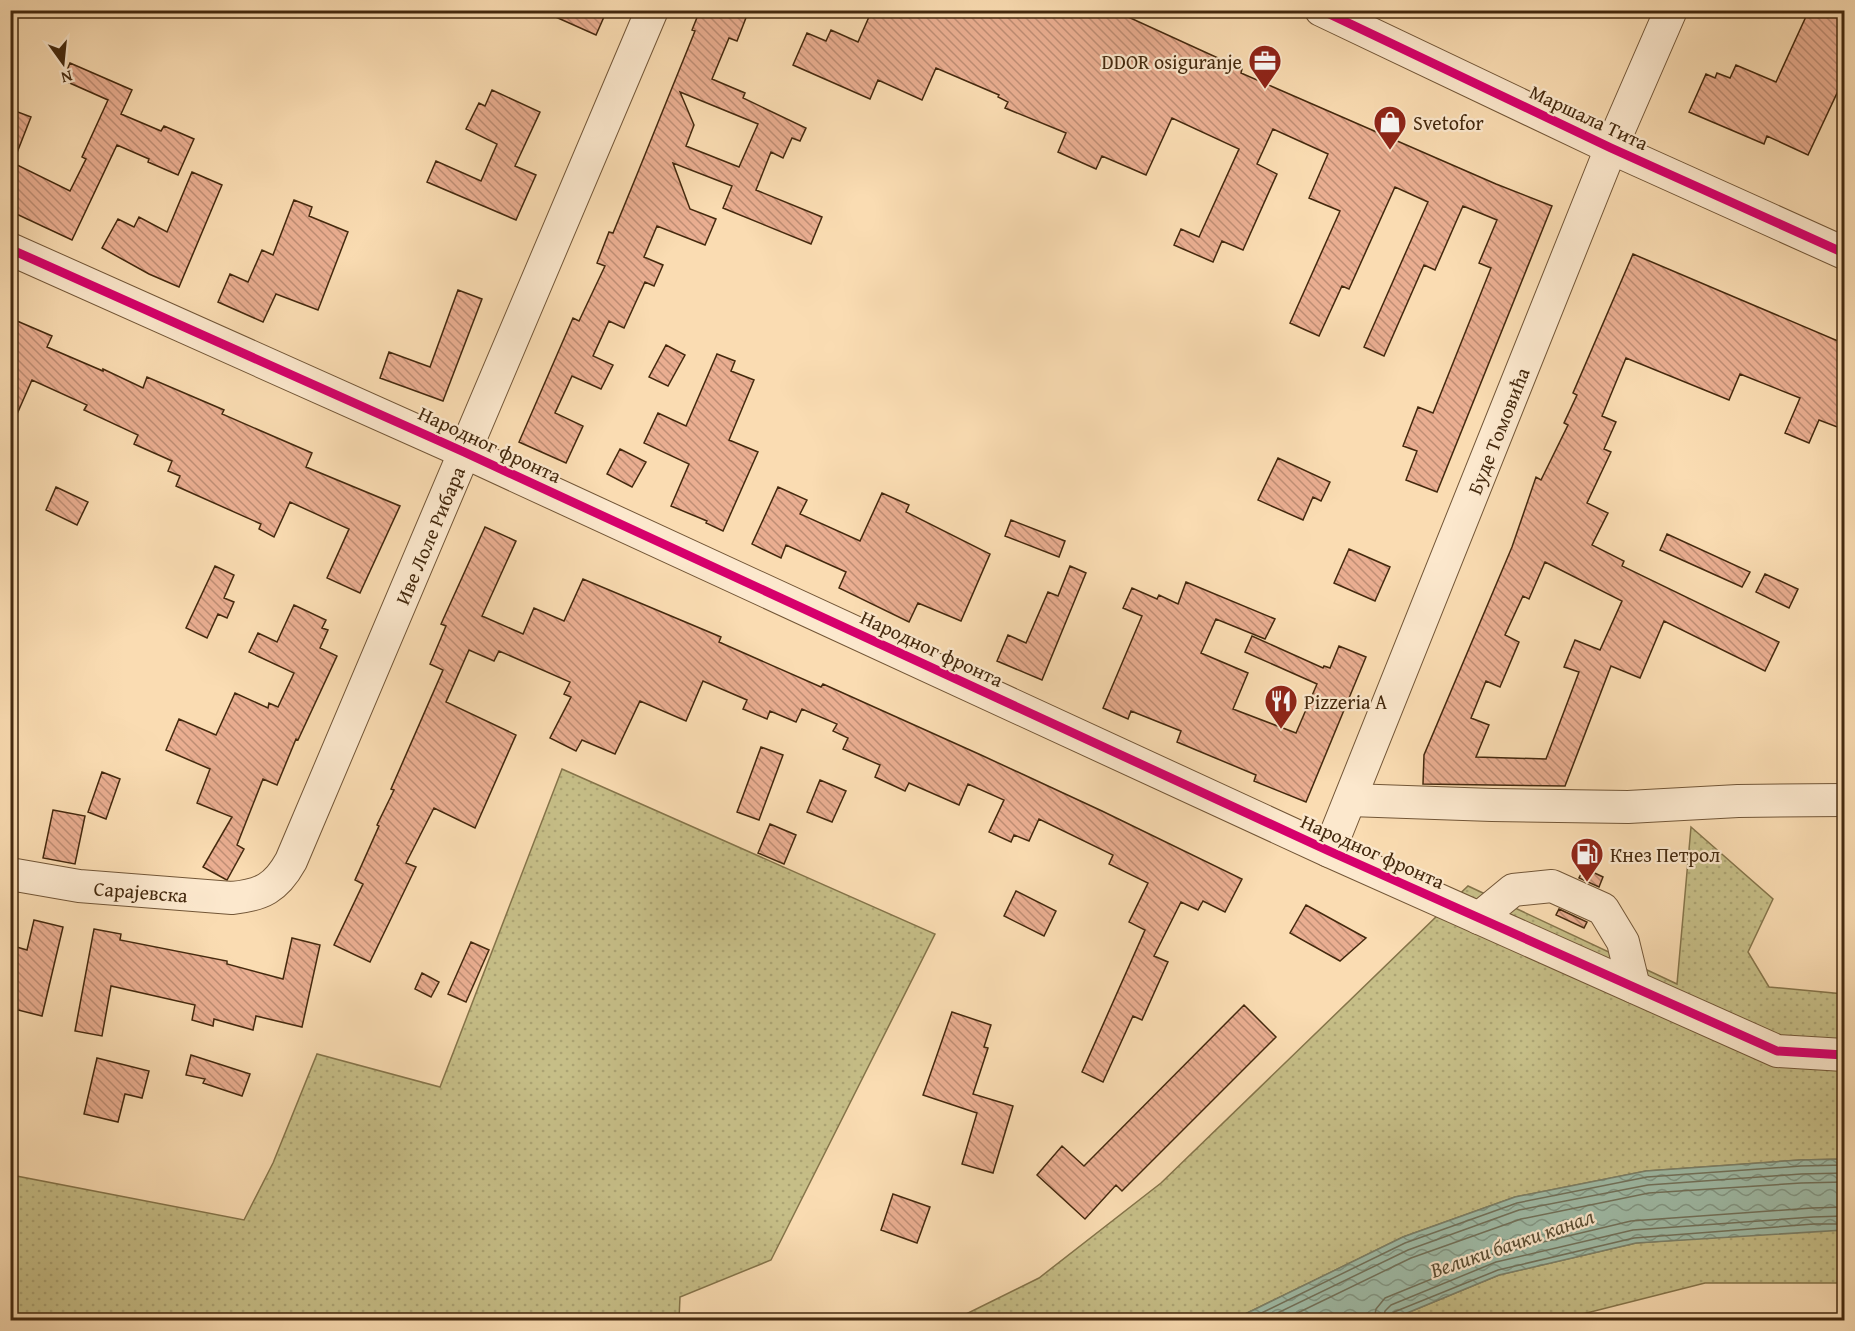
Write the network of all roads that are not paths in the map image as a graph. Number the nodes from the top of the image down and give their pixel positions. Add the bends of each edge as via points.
1 (652, 10) edge
2 (1321, 10) edge
3 (1671, 10) edge
4 (1611, 148) junction
5 (10, 249) edge
6 (1845, 253) edge
7 (464, 452) junction
8 (1350, 800) junction
9 (1845, 800) edge
10 (1329, 851) junction
11 (10, 874) edge
12 (269, 888) joint
13 (1479, 918) junction
14 (1634, 987) junction
15 (1845, 1055) edge

1 - 7 street, Иве Лоле Рибара
2 - 4 street, Маршала Тита
3 - 4 street, Буде Томовића
4 - 6 street, Маршала Тита
4 - 8 street, Буде Томовића
5 - 7 street, Народног фронта
7 - 10 street, Народног фронта
7 - 12 street, Иве Лоле Рибара via 291,861 282,877
8 - 9 street via 1628,807
8 - 10 street, Буде Томовића
10 - 13 street, Народног фронта
11 - 12 street, Сарајевска via 79,885 232,898
13 - 14 street, Народног фронта
13 - 14 street via 1513,890 1552,886 1562,890 1603,909 1623,942
14 - 15 street, Народног фронта via 1777,1051

